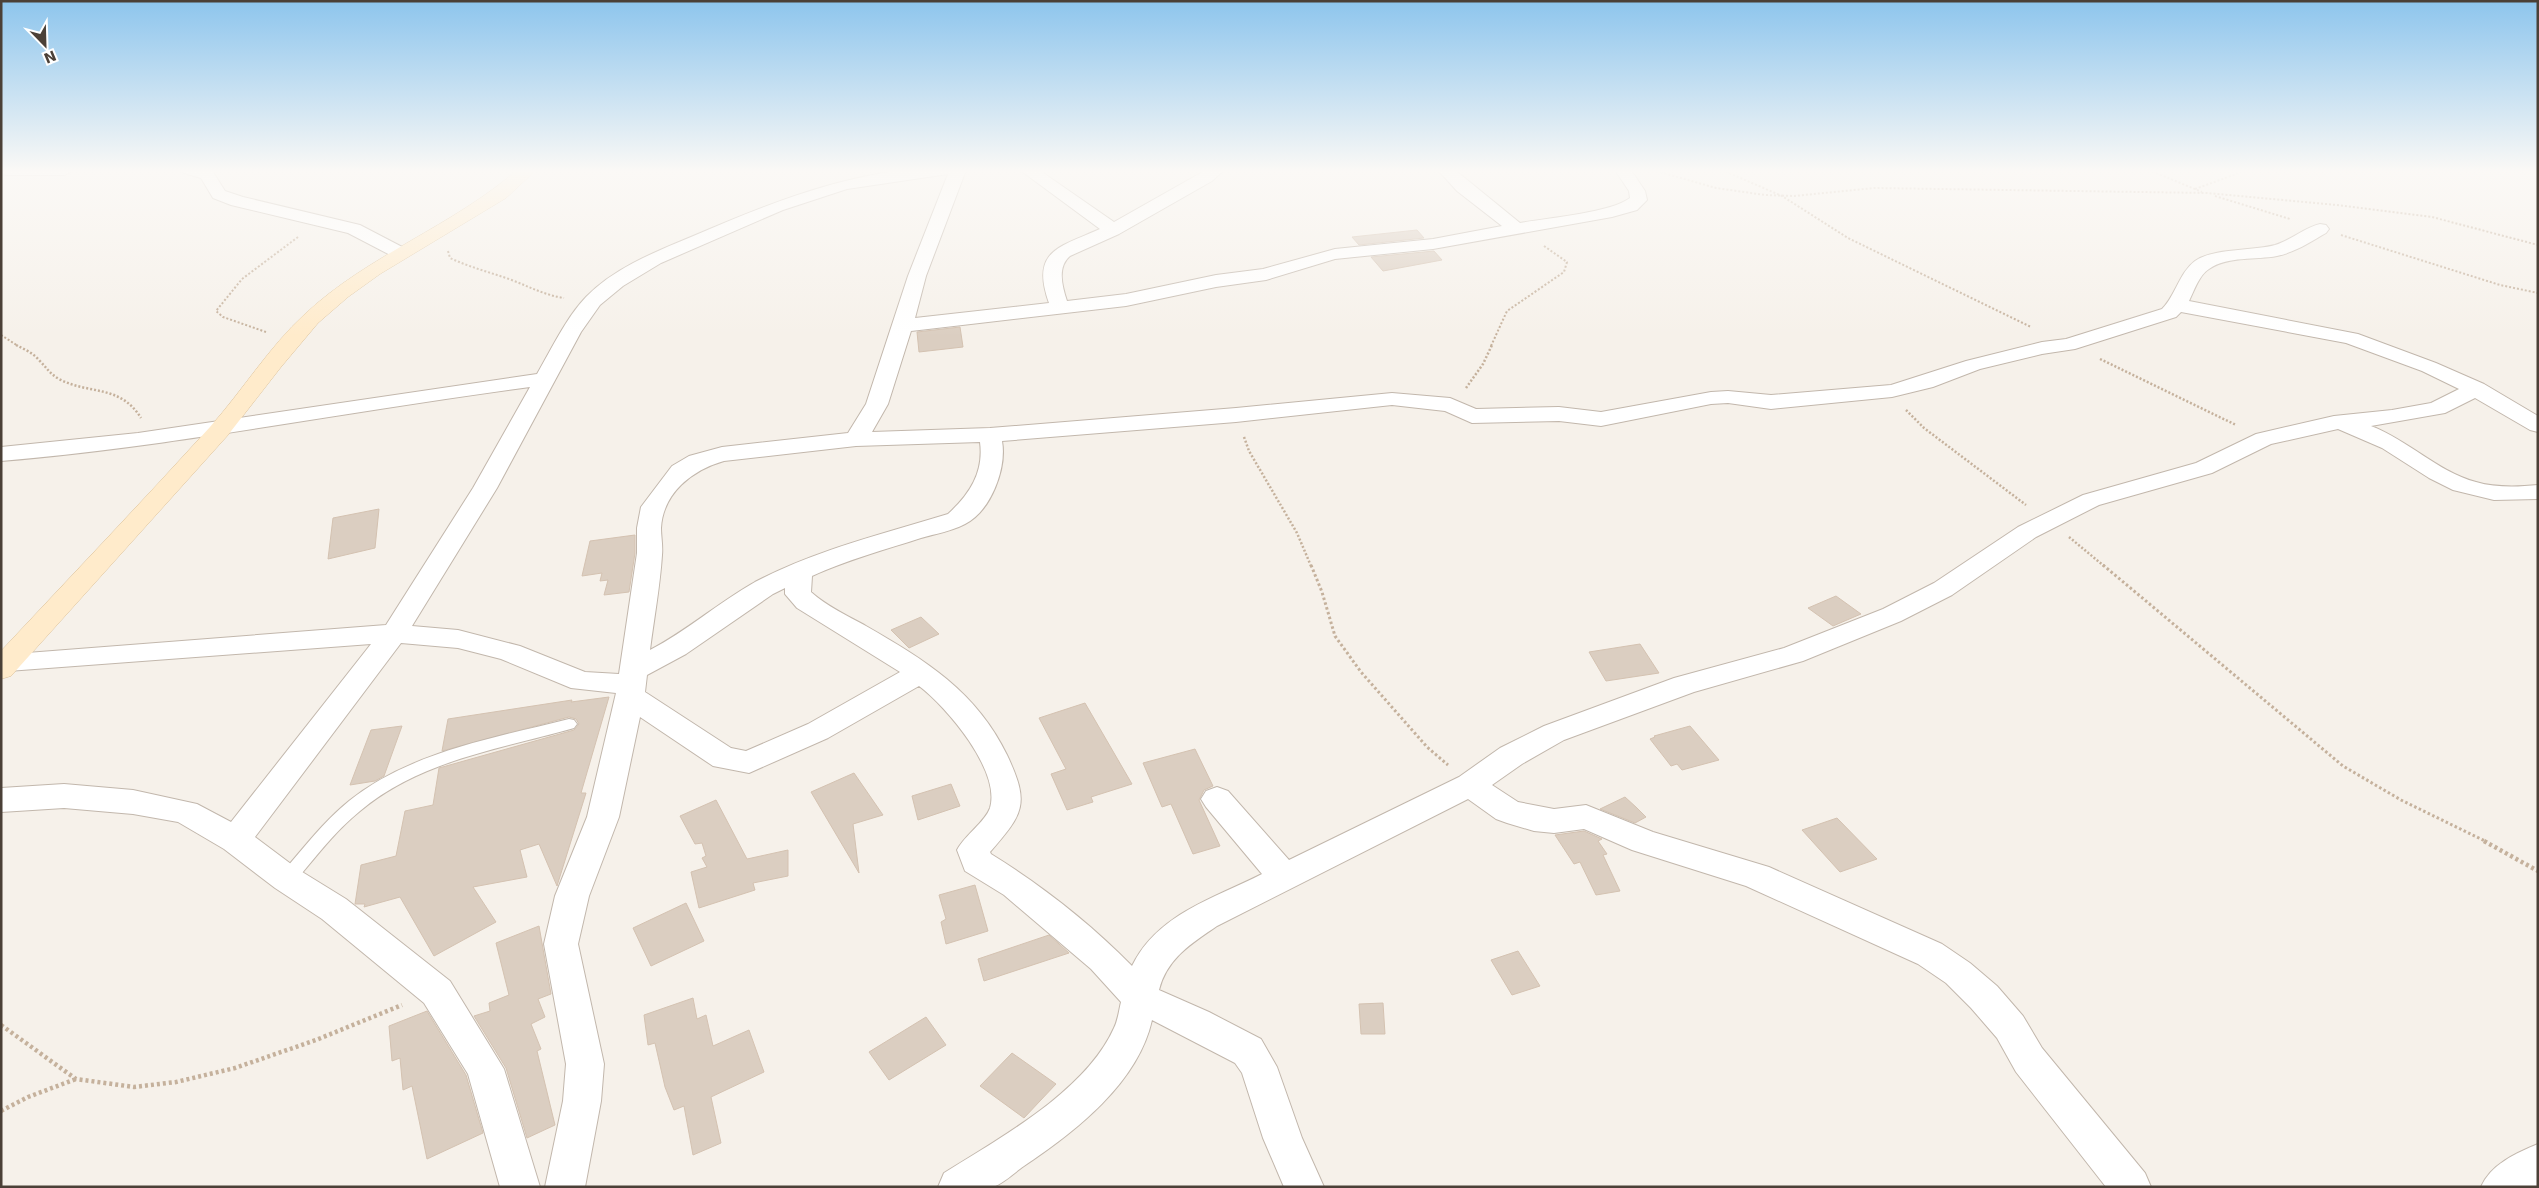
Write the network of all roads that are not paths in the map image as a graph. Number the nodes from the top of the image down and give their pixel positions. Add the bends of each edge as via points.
1 (340, 225) edge
2 (448, 225) edge
3 (734, 225) edge
4 (937, 225) edge
5 (1107, 225) edge
6 (1121, 225) edge
7 (1512, 225) edge
8 (1532, 225) edge
9 (1515, 228) junction
10 (2320, 229) dead end
11 (1113, 230) junction
12 (400, 253) junction
13 (2177, 305) junction
14 (1060, 307) junction
15 (901, 326) junction
16 (546, 379) junction
17 (2476, 390) junction
18 (2334, 423) junction
19 (2538, 426) edge
20 (220, 430) junction
21 (990, 435) junction
22 (856, 438) junction
23 (1, 454) edge
24 (2538, 492) edge
25 (799, 572) junction
26 (394, 632) junction
27 (4, 665) edge
28 (920, 673) junction
29 (631, 684) junction
30 (569, 724) dead end
31 (1470, 785) junction
32 (1217, 799) dead end
33 (1, 800) edge
34 (235, 840) junction
35 (1284, 878) junction
36 (287, 879) junction
37 (1139, 997) junction
38 (2538, 1163) edge
39 (520, 1187) edge
40 (565, 1187) edge
41 (958, 1187) edge
42 (1304, 1187) edge
43 (2131, 1187) edge
44 (2501, 1187) edge

1 - 12 street via 354,229
2 - 12 street
3 - 16 street via 655,259 616,282 593,301 571,332
4 - 15 street
5 - 11 street
6 - 11 street
7 - 9 street
8 - 9 street
9 - 14 street via 1433,244 1335,254 1266,274 1216,280 1126,300
10 - 13 street via 2293,245 2203,264 2194,273
11 - 14 street via 1055,259 1053,284
12 - 20 street via 341,293 311,319
13 - 17 street via 2351,338 2428,367
13 - 21 street via 2169,313 2068,345 2001,358 1892,391 1771,402 1711,398 1601,419 1559,414 1472,416 1450,405 1392,398 1236,415
14 - 15 street
15 - 22 street via 877,404
16 - 20 street via 388,400
16 - 26 street via 485,488
17 - 18 street via 2437,408
17 - 19 street
18 - 24 street via 2385,439 2451,481 2487,491
18 - 31 street via 2264,439 2204,468 2091,500 2048,520 1943,589 1892,615 1794,655 1684,686 1554,733 1511,756
20 - 23 street
20 - 27 street
21 - 22 street
21 - 25 street via 992,459 988,476 972,507 957,519 877,542
22 - 29 street via 722,454 697,461 680,471 652,507 650,553
25 - 28 street via 798,594 806,602
25 - 29 street via 764,588 676,648
26 - 27 street
26 - 29 street via 458,639 510,652 581,681
26 - 34 street
28 - 29 street via 818,731 749,762 724,758 678,730
28 - 37 street via 967,714 986,740 1002,778 1006,804 998,822 973,850 977,862 1016,886 1051,915 1103,959
29 - 40 street via 603,817 572,896 561,944 585,1064 582,1101
30 - 36 lane via 461,753 412,771 363,799
31 - 35 street
31 - 43 street via 1508,811 1534,819 1586,818 1643,841 1757,876 1930,954 1958,973 2010,1027 2028,1060
32 - 35 street
33 - 34 street via 64,796 134,802 186,812
34 - 36 street
35 - 37 street via 1205,916 1176,936 1157,954
36 - 39 street via 334,909 437,992 485,1069
37 - 41 street via 1131,1033 1106,1072 1073,1108
37 - 42 street via 1196,1022 1248,1051 1258,1067
38 - 44 street

